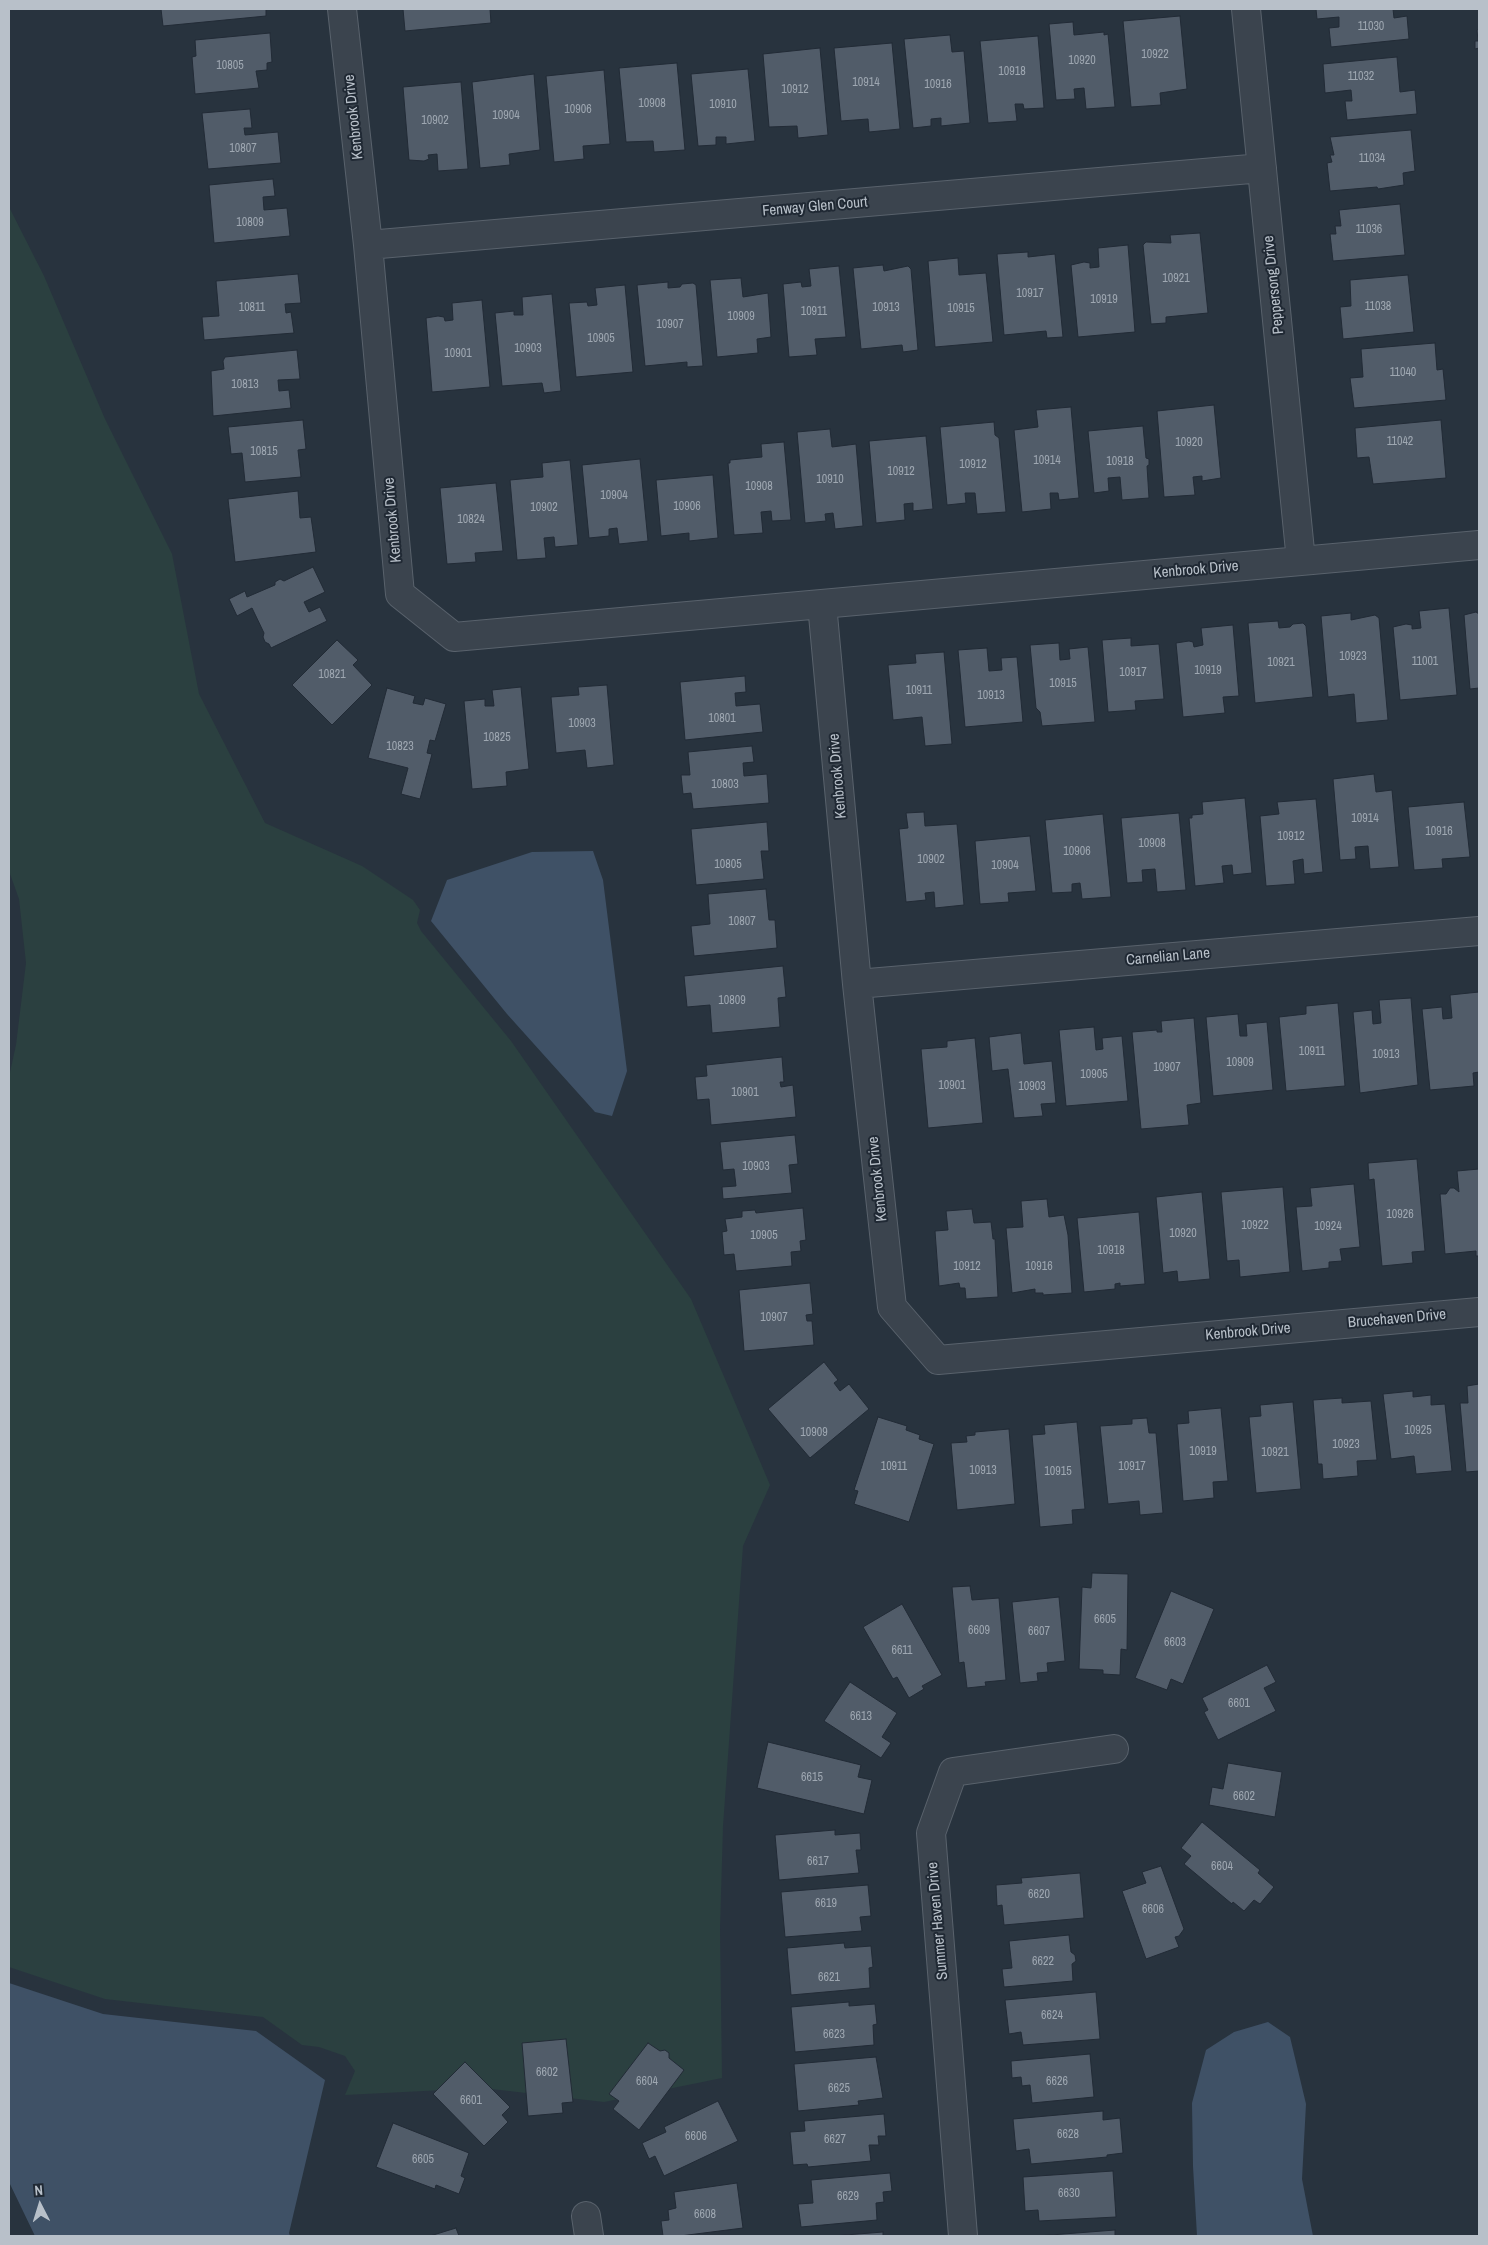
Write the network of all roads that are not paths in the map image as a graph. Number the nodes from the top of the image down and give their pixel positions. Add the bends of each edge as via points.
1 (342, 9) edge
2 (1246, 9) edge
3 (1262, 168) junction
4 (368, 245) junction
5 (1479, 545) edge
6 (1301, 561) junction
7 (822, 604) junction
8 (1479, 931) edge
9 (857, 984) junction
10 (1479, 1312) edge
11 (1315, 1326) joint
12 (1114, 1749) dead end
13 (963, 2236) edge

1 - 4 street, Kenbrook Drive
2 - 3 street, Peppersong Drive
3 - 4 street, Fenway Glen Court
3 - 6 street, Peppersong Drive
4 - 7 street, Kenbrook Drive via 400,594 454,637
5 - 6 street, Kenbrook Drive
6 - 7 street, Kenbrook Drive
7 - 9 street, Kenbrook Drive
8 - 9 street, Carnelian Lane
9 - 11 street, Kenbrook Drive via 892,1307 938,1360
10 - 11 street, Brucehaven Drive
12 - 13 street, Summer Haven Drive via 953,1772 930,1834

